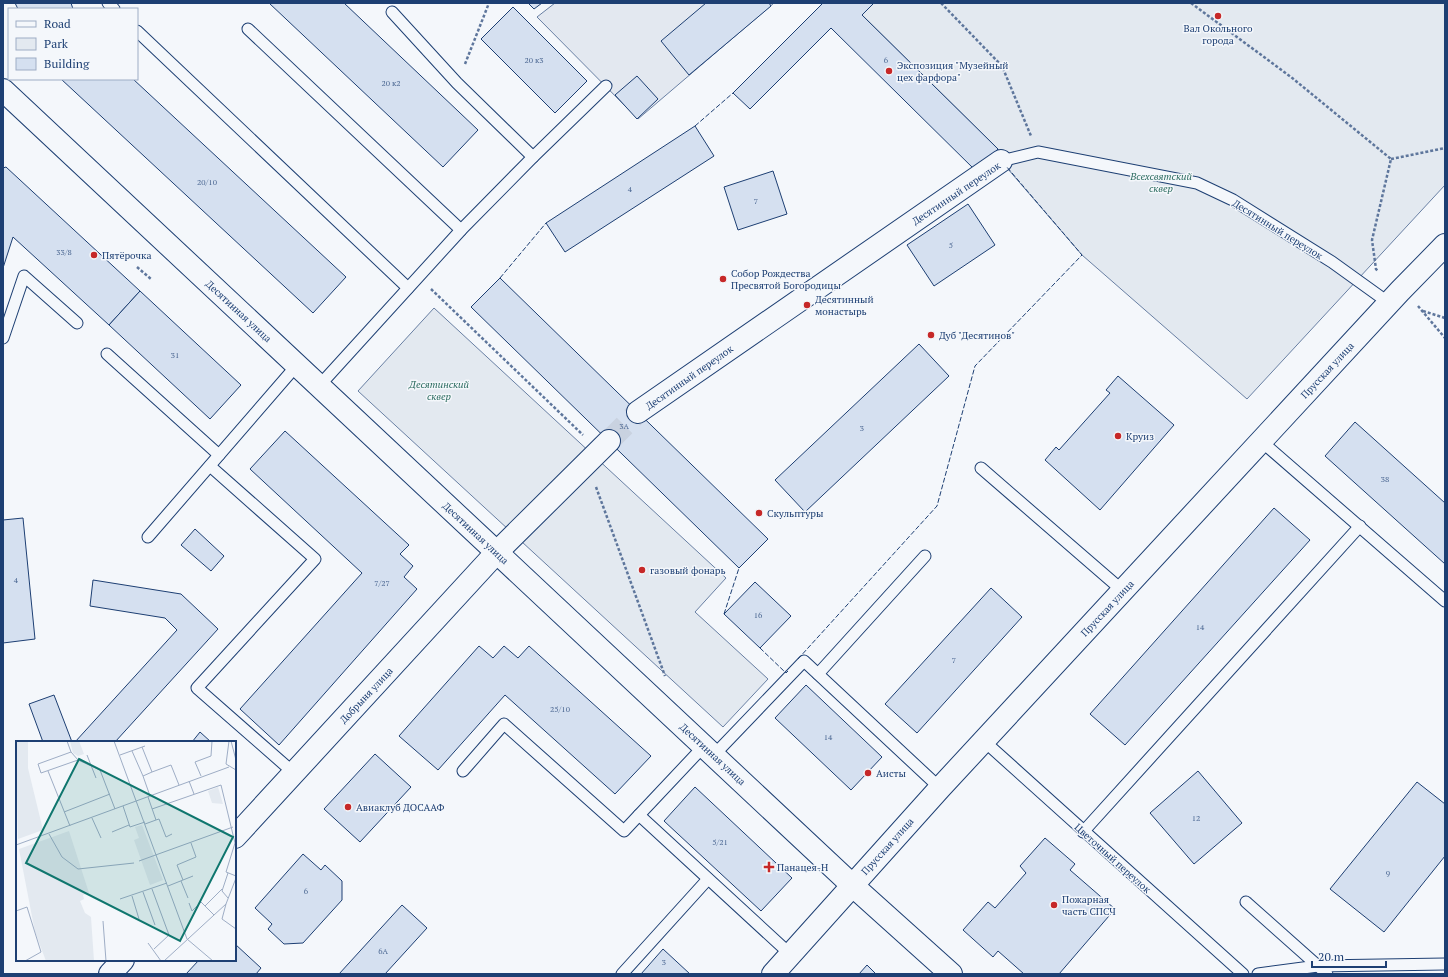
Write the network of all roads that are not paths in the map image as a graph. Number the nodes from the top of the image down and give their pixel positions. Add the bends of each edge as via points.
1 (392, 12) dead end
2 (248, 29) dead end
3 (138, 31) edge
4 (606, 86) dead end
5 (3, 90) edge
6 (533, 157) junction
7 (1001, 161) joint
8 (461, 230) junction
9 (1445, 245) edge
10 (408, 288) junction
11 (1394, 297) junction
12 (77, 323) dead end
13 (3, 338) edge
14 (107, 354) dead end
15 (297, 365) junction
16 (319, 386) junction
17 (638, 412) tunnel mouth
18 (1261, 441) junction
19 (599, 451) tunnel mouth
20 (220, 456) junction
21 (210, 466) junction
22 (981, 468) dead end
23 (1360, 526) junction
24 (148, 537) dead end
25 (496, 552) junction
26 (925, 556) dead end
27 (1123, 591) junction
28 (1445, 601) edge
29 (818, 674) junction
30 (984, 741) junction
31 (709, 751) junction
32 (463, 771) dead end
33 (294, 773) junction
34 (940, 788) junction
35 (639, 815) junction
36 (1084, 832) junction
37 (236, 836) edge
38 (708, 879) junction
39 (852, 885) junction
40 (1246, 902) dead end
41 (790, 954) junction
42 (122, 961) edge
43 (1445, 964) edge
44 (1318, 966) junction
45 (775, 973) edge
46 (110, 974) edge
47 (622, 974) edge
48 (951, 974) edge
49 (1243, 974) edge
50 (1258, 974) edge
51 (1327, 974) edge

1 - 6 lane via 458,83
2 - 8 lane
3 - 10 lane
4 - 6 lane
5 - 15 street, Десятинная улица
6 - 8 lane
7 - 11 lane, Десятинный переулок via 1038,152 1197,183 1233,200 1332,262
7 - 17 street, Десятинный переулок
8 - 10 lane
9 - 11 street, Прусская улица
10 - 16 lane
11 - 18 street, Прусская улица
12 - 13 lane via 24,276
14 - 20 lane
15 - 16 street, Десятинная улица
15 - 20 lane
16 - 25 street, Десятинная улица
18 - 23 lane
18 - 27 street, Прусская улица
19 - 25 street
20 - 21 lane
21 - 24 lane
21 - 33 lane via 315,560 197,688
22 - 27 lane
23 - 28 lane
23 - 36 lane
25 - 31 street, Десятинная улица
25 - 33 street, Добрыня улица
26 - 29 lane
27 - 30 street, Прусская улица
29 - 31 lane via 804,661
29 - 34 lane
30 - 34 street, Прусская улица
30 - 36 lane, Цветочный переулок
31 - 35 lane
31 - 39 street, Десятинная улица
32 - 35 lane via 504,724 624,831
33 - 37 street, Добрыня улица
34 - 39 street, Прусская улица
35 - 38 lane
36 - 49 lane, Цветочный переулок
38 - 41 lane
38 - 47 lane
39 - 41 street, Прусская улица
39 - 48 street, Десятинная улица
40 - 44 lane
41 - 45 street, Прусская улица
42 - 46 street
43 - 44 lane
44 - 50 lane
44 - 51 lane

